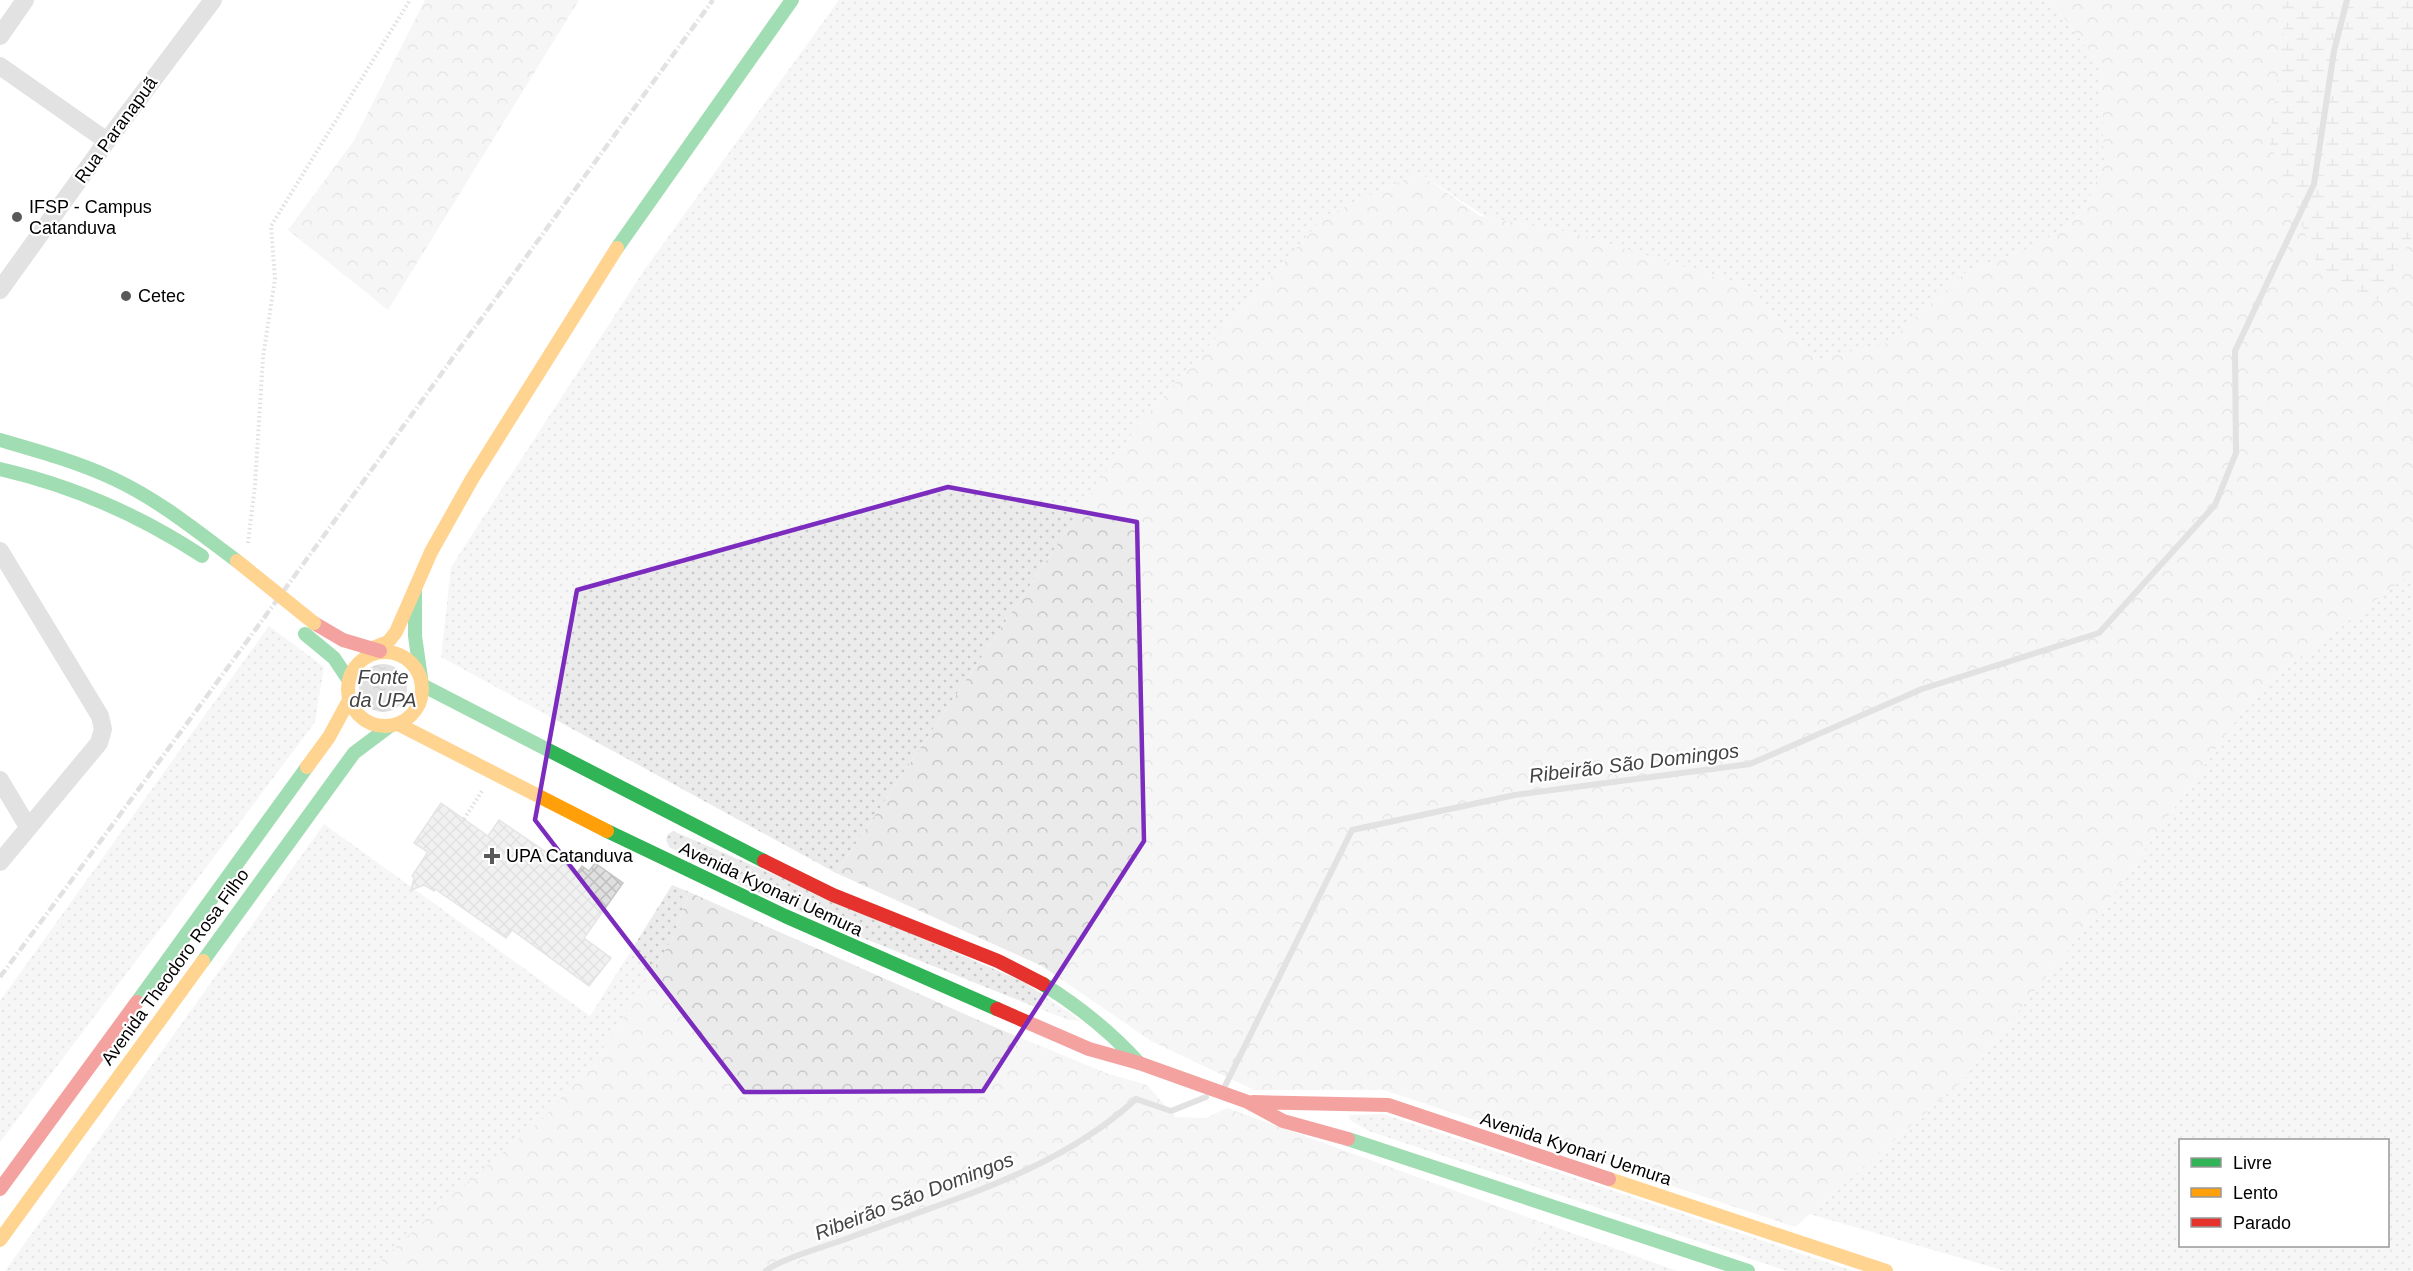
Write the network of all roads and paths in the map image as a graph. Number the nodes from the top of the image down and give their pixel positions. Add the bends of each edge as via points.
1 (26, 0) edge
2 (213, 0) edge
3 (410, 0) edge
4 (792, 0) edge
5 (0, 36) edge
6 (0, 66) edge
7 (107, 141) junction
8 (0, 290) edge
9 (0, 440) edge
10 (0, 469) edge
11 (0, 551) edge
12 (211, 562) dead end
13 (241, 564) junction
14 (415, 590) junction
15 (288, 620) dead end
16 (309, 628) junction
17 (375, 650) junction
18 (348, 679) junction
19 (422, 685) junction
20 (349, 700) junction
21 (394, 725) junction
22 (0, 780) edge
23 (502, 780) junction
24 (464, 819) dead end
25 (28, 826) junction
26 (0, 862) edge
27 (1138, 1063) junction
28 (1248, 1102) junction
29 (0, 1189) edge
30 (0, 1240) edge
31 (1748, 1271) edge
32 (1886, 1271) edge

1 - 5 street
2 - 7 street, Rua Paranapuã
3 - 13 path via 271,226 274,279 255,485
4 - 14 street via 610,258 472,479 431,552
6 - 7 street
7 - 8 street, Rua Paranapuã
9 - 13 street via 115,480 188,525
10 - 12 street via 49,479 106,500
11 - 25 street via 100,716 103,729 99,742
13 - 16 street, bridge
14 - 17 street via 396,632
14 - 19 street via 415,636
15 - 16 street
16 - 17 street
16 - 18 street
17 - 18 street via 360,661
17 - 19 street via 403,656 419,673
18 - 20 street
19 - 21 street via 417,708
19 - 27 street, Avenida Kyonari Uemura via 644,807 833,895 993,960 1055,991 1095,1017
20 - 21 street via 365,720 377,726
20 - 29 street, Avenida Theodoro Rosa Filho via 329,737 292,789
21 - 23 street, Avenida Kyonari Uemura
21 - 30 street, Avenida Theodoro Rosa Filho via 373,737 349,760
22 - 25 street
23 - 24 path via 495,790 485,785
23 - 27 street, Avenida Kyonari Uemura via 626,836 797,922 1079,1045
25 - 26 street
27 - 28 street, Avenida Kyonari Uemura
28 - 31 street, Avenida Kyonari Uemura via 1283,1121 1361,1143
28 - 32 street, Avenida Kyonari Uemura via 1388,1105

